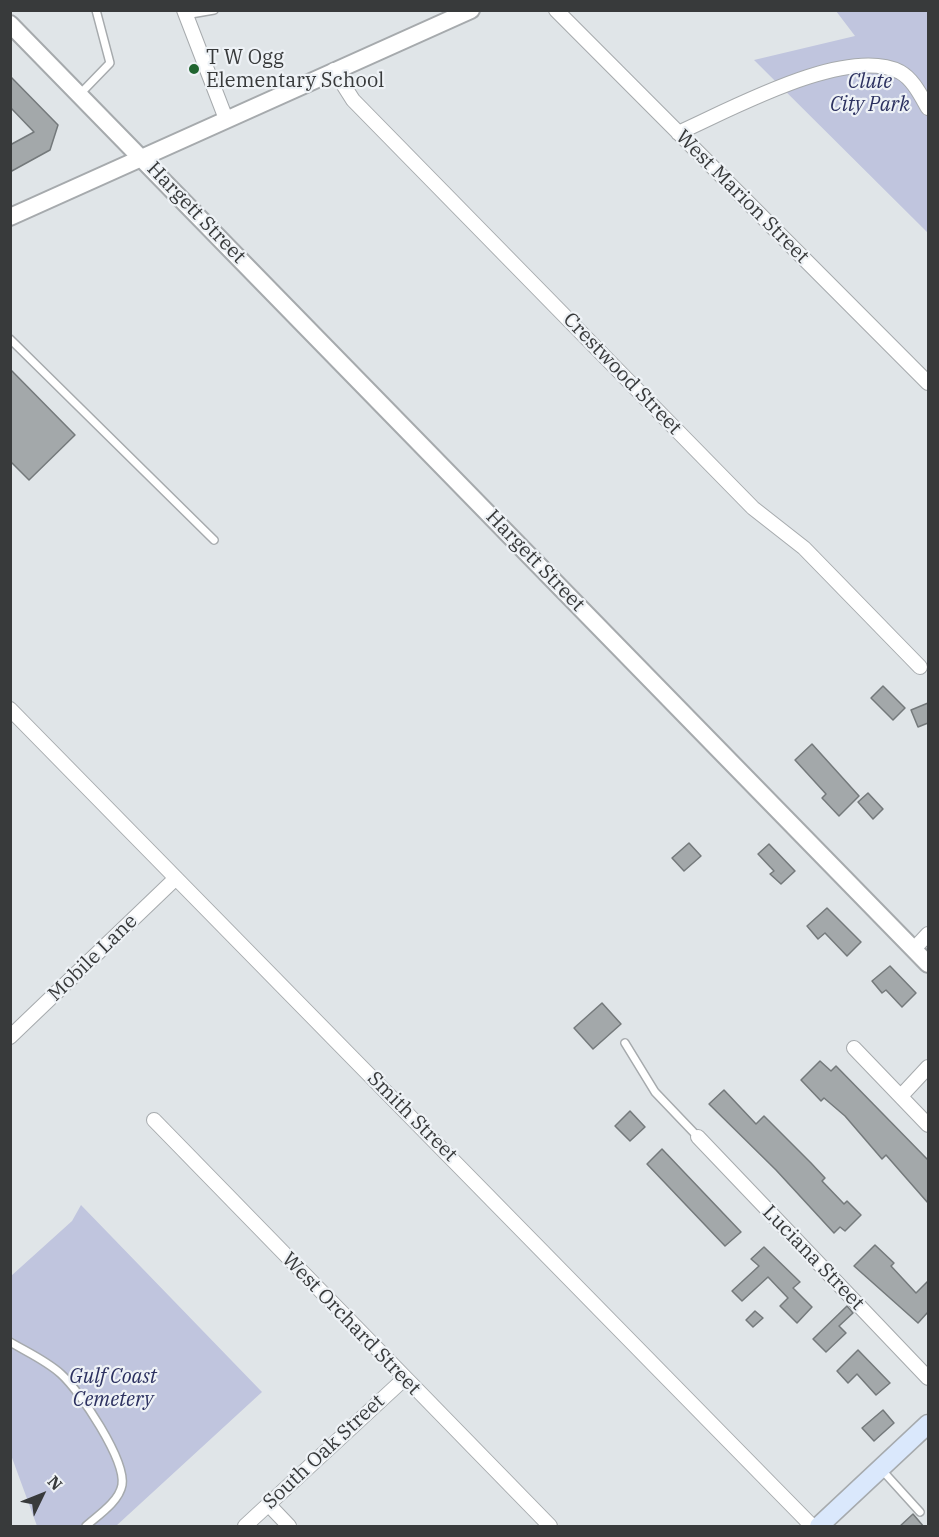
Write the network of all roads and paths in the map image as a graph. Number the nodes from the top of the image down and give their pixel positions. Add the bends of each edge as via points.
1 (96, 10) edge
2 (214, 10) edge
3 (556, 10) edge
4 (468, 11) edge
5 (185, 13) edge
6 (10, 24) edge
7 (334, 70) junction
8 (80, 94) junction
9 (928, 108) edge
10 (226, 119) junction
11 (678, 133) junction
12 (142, 157) junction
13 (10, 217) edge
14 (10, 339) edge
15 (928, 383) edge
16 (214, 540) dead end
17 (920, 667) dead end
18 (11, 709) edge
19 (176, 878) junction
20 (928, 934) edge
21 (914, 949) junction
22 (928, 964) edge
23 (10, 1038) edge
24 (625, 1043) dead end
25 (854, 1048) dead end
26 (928, 1067) edge
27 (901, 1096) junction
28 (154, 1120) dead end
29 (928, 1125) edge
30 (698, 1137) joint
31 (10, 1342) edge
32 (404, 1378) junction
33 (928, 1378) edge
34 (928, 1424) edge
35 (881, 1469) junction
36 (268, 1504) junction
37 (920, 1512) dead end
38 (86, 1527) edge
39 (245, 1527) edge
40 (289, 1527) edge
41 (549, 1527) edge
42 (812, 1527) edge
43 (819, 1527) edge

1 - 8 lane via 110,63
2 - 5 lane
3 - 11 street, West Marion Street
4 - 7 street
5 - 10 street
6 - 8 street, Hargett Street
7 - 10 street
7 - 17 street, Crestwood Street via 353,100 753,508 804,548
8 - 12 street, Hargett Street
9 - 11 street via 903,73 881,67 848,68 806,76
10 - 12 street
11 - 15 street, West Marion Street
12 - 13 street
12 - 21 street, Hargett Street
14 - 16 lane
18 - 19 street, Smith Street
19 - 23 street, Mobile Lane
19 - 42 street, Smith Street
20 - 21 street
21 - 22 street, Hargett Street
24 - 30 lane via 655,1092
25 - 27 street
26 - 27 street
27 - 29 street
28 - 32 street, West Orchard Street
30 - 33 street, Luciana Street
31 - 38 lane via 52,1366 68,1381 117,1458 122,1485 118,1494
32 - 36 street, South Oak Street
32 - 41 street, West Orchard Street
34 - 35 main road
35 - 37 lane
35 - 43 main road
36 - 39 street, South Oak Street
36 - 40 street

